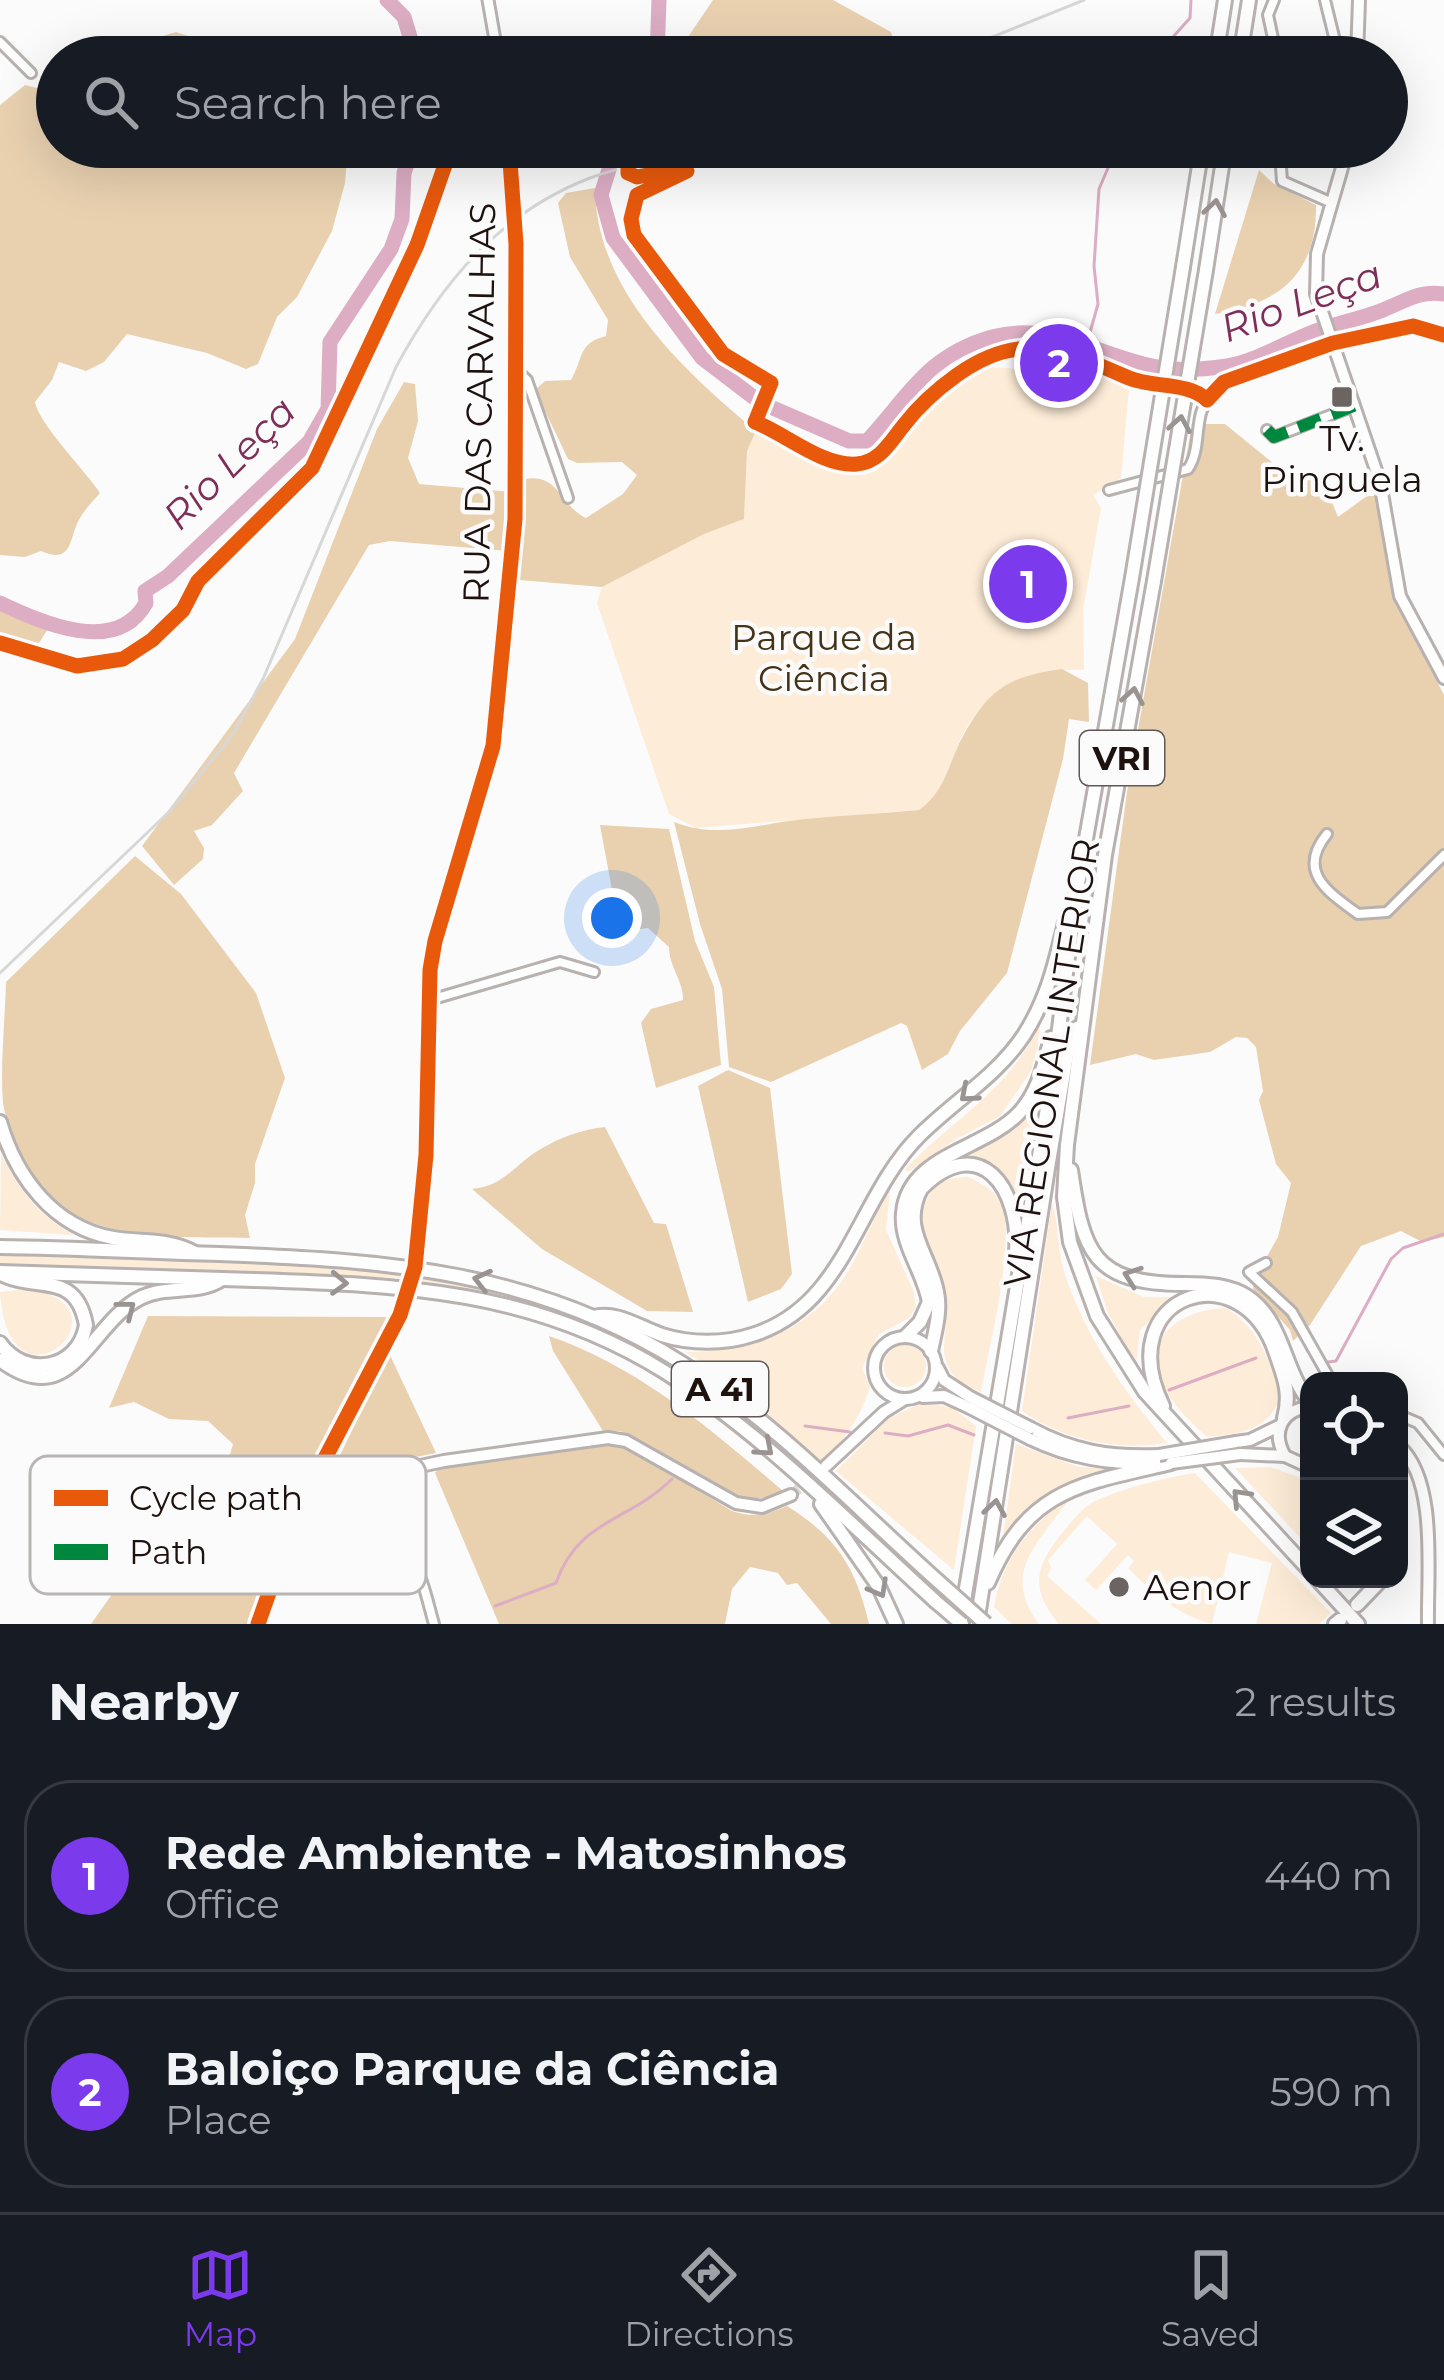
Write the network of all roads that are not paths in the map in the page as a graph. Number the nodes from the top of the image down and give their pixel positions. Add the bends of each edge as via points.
1 (488, 0) edge
2 (1225, 0) edge
3 (1249, 0) edge
4 (1274, 0) edge
5 (1325, 0) edge
6 (1359, 0) edge
7 (494, 36) edge
8 (1219, 36) edge
9 (1243, 36) edge
10 (1272, 36) edge
11 (1334, 36) edge
12 (1358, 36) edge
13 (0, 42) edge
14 (31, 73) dead end
15 (511, 168) edge
16 (1199, 168) edge
17 (1222, 168) edge
18 (1282, 168) edge
19 (1342, 168) edge
20 (1333, 204) junction
21 (1333, 342) junction
22 (516, 370) junction
23 (1356, 405) junction
24 (1267, 430) dead end
25 (1109, 490) dead end
26 (568, 498) dead end
27 (1444, 678) edge
28 (1327, 834) dead end
29 (1444, 855) edge
30 (1075, 901) junction
31 (595, 972) dead end
32 (430, 1000) junction
33 (1062, 1002) junction
34 (1085, 1005) junction
35 (0, 1122) edge
36 (1067, 1145) junction
37 (0, 1247) edge
38 (196, 1254) junction
39 (1266, 1263) dead end
40 (0, 1273) edge
41 (222, 1279) junction
42 (1011, 1314) junction
43 (593, 1317) junction
44 (906, 1336) junction
45 (0, 1343) edge
46 (934, 1357) junction
47 (0, 1360) edge
48 (1326, 1372) edge
49 (881, 1388) junction
50 (1300, 1390) edge
51 (910, 1399) junction
52 (969, 1402) junction
53 (1300, 1407) edge
54 (1408, 1419) edge
55 (1282, 1422) junction
56 (1172, 1424) junction
57 (867, 1428) junction
58 (1238, 1448) junction
59 (1444, 1455) edge
60 (326, 1456) edge
61 (1285, 1456) junction
62 (1408, 1457) edge
63 (1165, 1459) junction
64 (1300, 1463) edge
65 (426, 1466) edge
66 (826, 1466) tunnel mouth
67 (810, 1488) junction
68 (791, 1495) tunnel mouth
69 (1300, 1560) edge
70 (1325, 1588) edge
71 (1373, 1588) edge
72 (268, 1594) edge
73 (425, 1594) edge
74 (981, 1601) junction
75 (1357, 1605) dead end
76 (258, 1624) edge
77 (434, 1624) edge
78 (896, 1624) edge
79 (961, 1624) edge
80 (981, 1624) edge
81 (1358, 1624) edge
82 (1428, 1624) edge

1 - 7 street
2 - 8 highway
3 - 9 highway
4 - 10 street
5 - 11 street
6 - 12 main road
13 - 14 street
15 - 22 street, RUA DAS CARVALHAS, bridge
16 - 30 highway, VIA REGIONAL INTERIOR / VRI, bridge
34 -> 17 highway, VIA REGIONAL INTERIOR / VRI, bridge
18 - 20 street via 1282,181
19 - 20 main road
20 - 21 main road via 1315,275
21 - 23 main road
21 - 25 street via 1224,382 1203,408 1188,469
22 - 26 street via 527,380
22 - 32 street, RUA DAS CARVALHAS via 515,519 493,746 435,941
23 - 24 street via 1274,437
23 - 27 main road via 1380,482 1400,596
28 - 29 street via 1314,850 1317,877 1358,914 1387,912
30 - 33 highway, VIA REGIONAL INTERIOR / VRI
30 -> 43 highway via 1052,982 1026,1032 900,1158 812,1300 775,1326 726,1341 667,1337 609,1313
31 - 32 street via 560,962
32 - 60 street, RUA DAS CARVALHAS, bridge via 421,1238 400,1316
33 - 42 highway, VIA REGIONAL INTERIOR / VRI
33 - 44 highway via 1022,1109 992,1136 922,1173 908,1194 903,1228 928,1302
34 - 36 highway, VIA REGIONAL INTERIOR / VRI
74 -> 34 highway via 1068,1049
35 - 38 highway via 12,1160 60,1215 110,1237 177,1243
50 -> 36 highway via 1277,1330 1245,1294 1140,1282 1088,1246
36 - 56 highway, VIA REGIONAL INTERIOR / VRI via 1064,1197 1084,1286 1122,1361
37 - 38 highway, A 41
43 -> 38 highway, A 41 via 417,1266
39 - 48 street via 1249,1272 1292,1312
40 - 41 highway, A 41
40 - 45 highway via 62,1287 86,1325 76,1347 46,1367 27,1365
47 -> 41 highway via 32,1376 58,1374 139,1298
41 -> 67 highway, A 41 via 425,1288 544,1315 625,1349 692,1390
42 - 46 highway via 1017,1232 1008,1192 977,1168 941,1172 921,1189 912,1225 937,1288
42 - 79 highway, VIA REGIONAL INTERIOR / VRI
43 - 80 highway, A 41, bridge via 724,1391
44 - 46 main road
44 - 49 main road via 886,1342 875,1359
46 - 51 main road via 929,1389
46 - 52 main road via 944,1380
49 - 51 main road
49 - 57 main road
51 - 52 main road
51 - 57 main road
52 - 63 main road, bridge via 1062,1454 1092,1462
53 - 55 main road
54 - 59 street
55 - 56 highway via 1289,1392 1270,1336 1243,1304 1217,1296 1184,1301 1152,1334 1150,1380
55 - 58 main road
55 - 61 main road
69 -> 56 highway, VIA REGIONAL INTERIOR / VRI
57 - 66 main road
58 - 61 main road
58 - 63 main road, bridge
61 - 64 main road
62 - 82 main road via 1424,1491
63 - 74 highway via 1060,1494 1008,1543
65 - 68 main road via 617,1438 736,1503 762,1507
67 -> 78 highway via 871,1573
67 - 79 highway, A 41, bridge
70 - 81 highway
71 - 75 highway
72 - 76 street, RUA DAS CARVALHAS
73 - 77 street
74 - 80 highway

